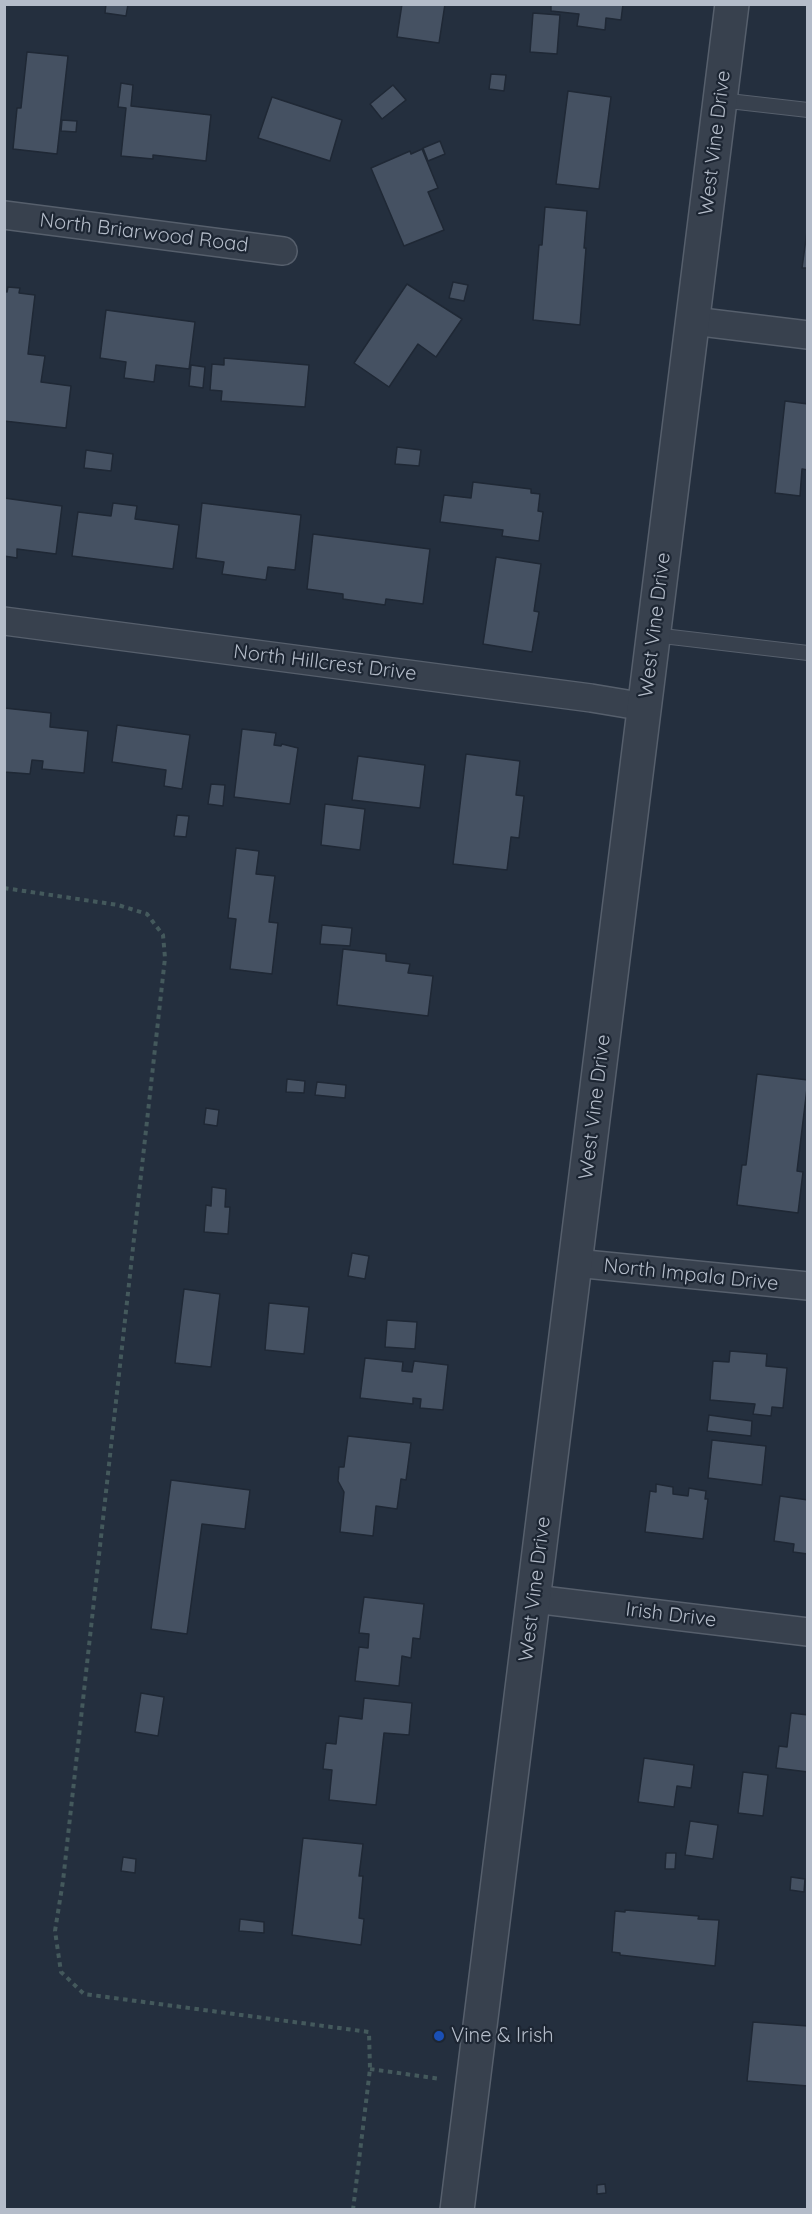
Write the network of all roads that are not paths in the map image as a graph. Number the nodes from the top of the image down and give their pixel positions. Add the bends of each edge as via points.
1 (732, 4) edge
2 (720, 100) junction
3 (807, 110) edge
4 (4, 215) edge
5 (283, 251) dead end
6 (693, 321) junction
7 (807, 334) edge
8 (4, 621) edge
9 (654, 635) junction
10 (807, 653) edge
11 (645, 707) junction
12 (575, 1263) junction
13 (807, 1286) edge
14 (534, 1599) junction
15 (807, 1632) edge
16 (457, 2210) edge

1 - 2 street, West Vine Drive
2 - 3 lane
2 - 6 street, West Vine Drive
4 - 5 street, North Briarwood Road
6 - 7 street
6 - 9 street, West Vine Drive
8 - 11 street, North Hillcrest Drive
9 - 10 lane
9 - 11 street, West Vine Drive
11 - 12 street, West Vine Drive
12 - 13 street, North Impala Drive
12 - 14 street, West Vine Drive
14 - 15 street, Irish Drive
14 - 16 street, West Vine Drive

